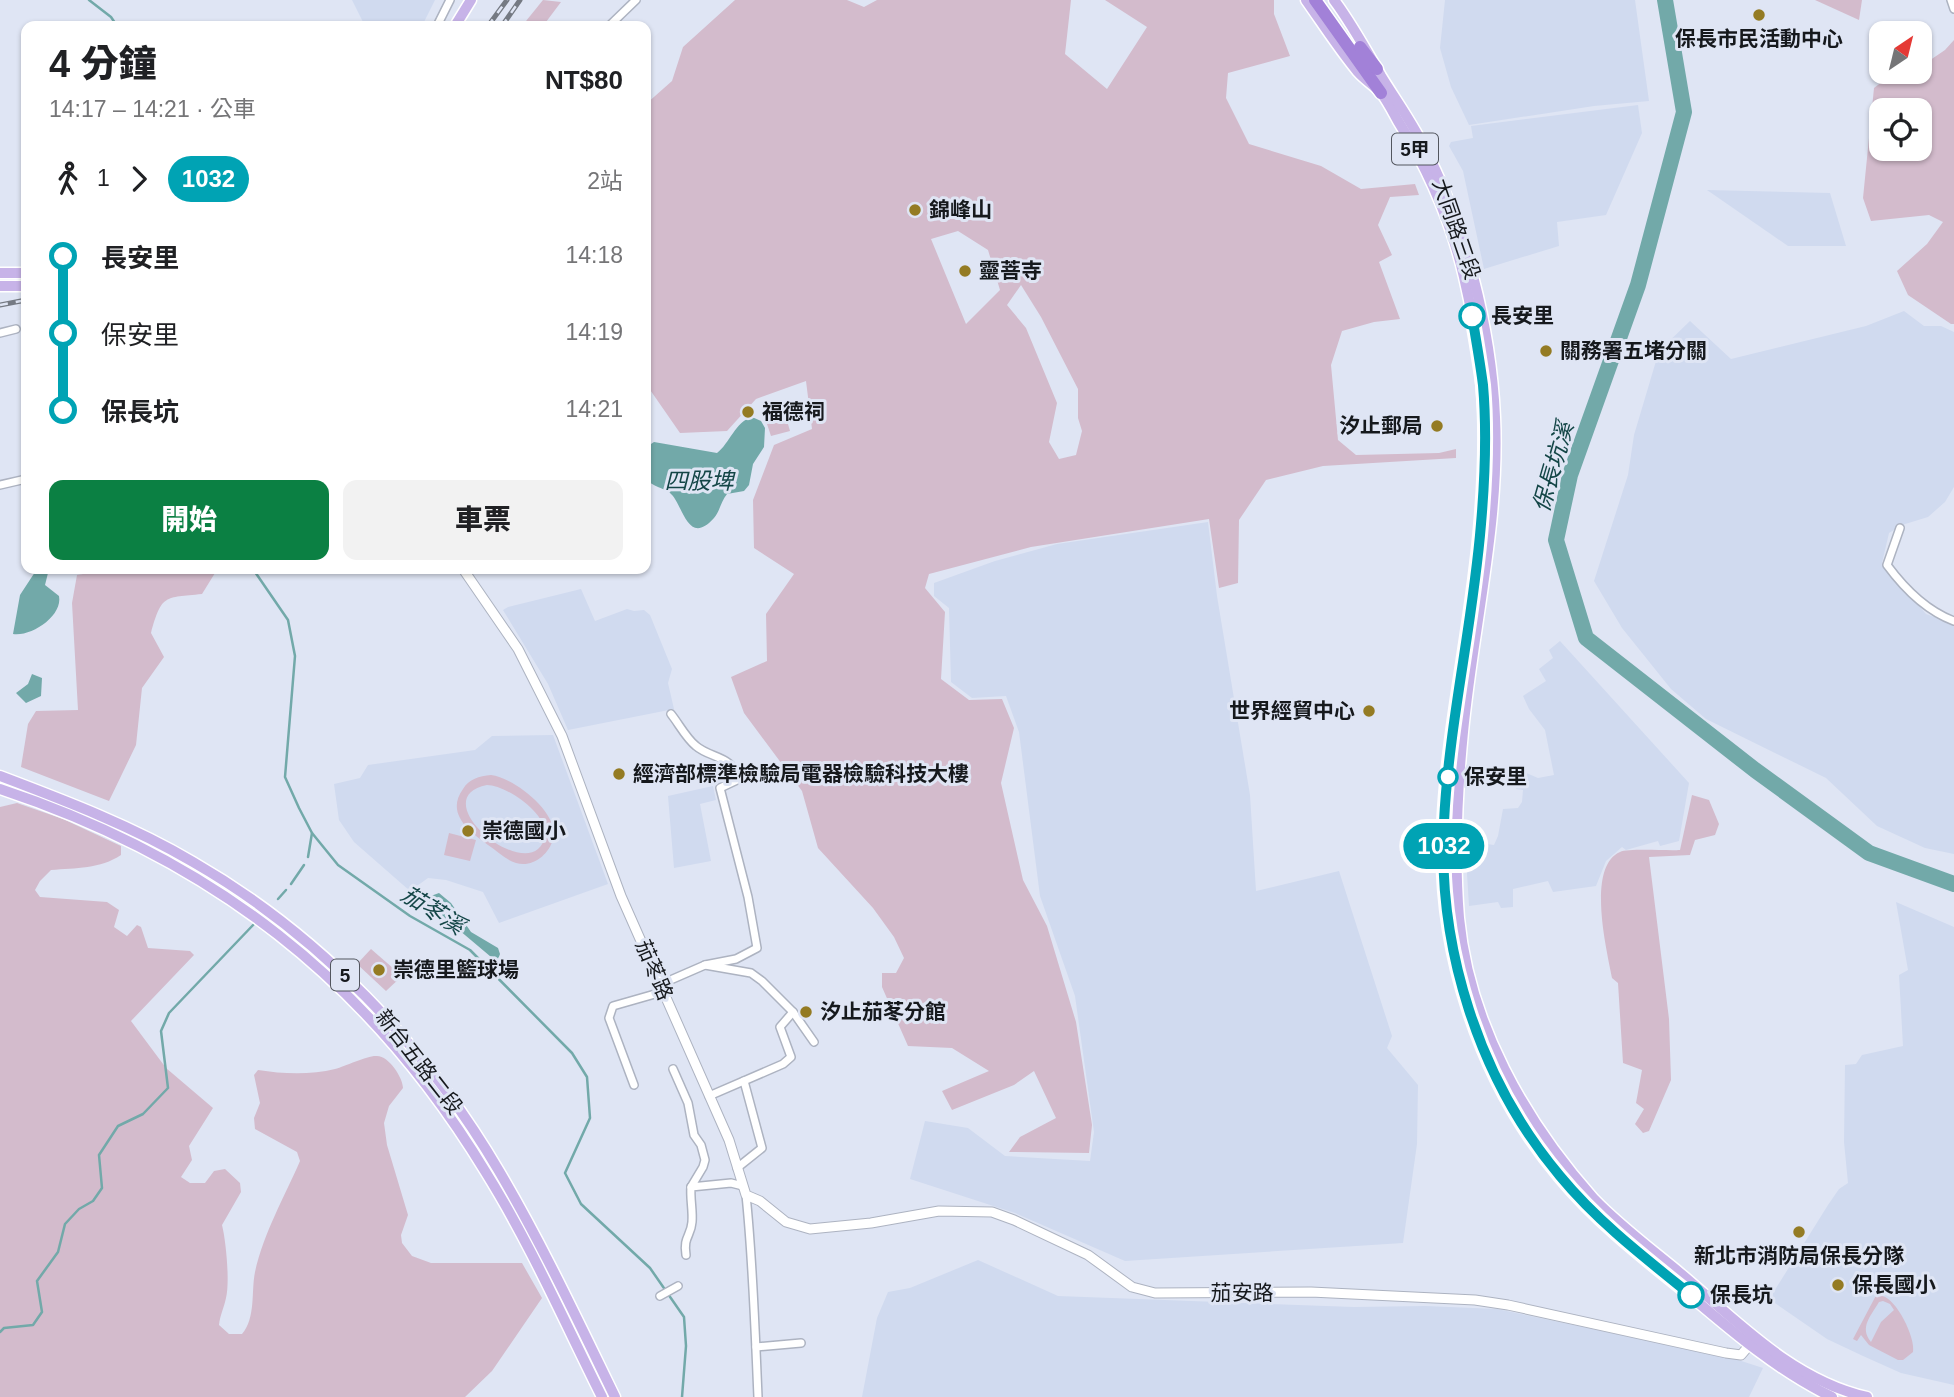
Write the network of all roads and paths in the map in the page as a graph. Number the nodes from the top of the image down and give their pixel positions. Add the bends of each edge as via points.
1 (450, 0) edge
2 (471, 0) edge
3 (478, 0) edge
4 (636, 0) edge
5 (1306, 0) edge
6 (1315, 0) edge
7 (1324, 0) edge
8 (1334, 0) edge
9 (1951, 0) edge
10 (1954, 9) edge
11 (440, 21) edge
12 (458, 21) edge
13 (465, 21) edge
14 (614, 21) edge
15 (1377, 69) junction
16 (1381, 93) junction
17 (0, 273) edge
18 (21, 273) edge
19 (0, 286) edge
20 (21, 286) edge
21 (16, 329) dead end
22 (0, 333) edge
23 (21, 480) edge
24 (0, 485) edge
25 (1900, 528) dead end
26 (466, 574) edge
27 (1954, 621) edge
28 (671, 714) dead end
29 (0, 776) edge
30 (0, 789) edge
31 (705, 965) junction
32 (661, 989) junction
33 (793, 1012) junction
34 (814, 1042) dead end
35 (673, 1069) dead end
36 (744, 1081) junction
37 (634, 1085) dead end
38 (709, 1096) junction
39 (737, 1168) junction
40 (691, 1187) junction
41 (745, 1190) junction
42 (686, 1255) dead end
43 (678, 1286) dead end
44 (660, 1296) dead end
45 (1753, 1341) junction
46 (802, 1343) dead end
47 (756, 1347) junction
48 (1838, 1395) edge
49 (602, 1397) edge
50 (615, 1397) edge
51 (758, 1397) edge
52 (1867, 1397) edge

1 - 11 street
2 - 12 main road
3 - 13 main road
4 - 14 street
5 - 16 main road, 大同路三段 / 5甲 via 1360,75
6 - 16 highway
7 - 15 highway
8 - 15 main road, 大同路三段 / 5甲
9 - 10 street
15 - 45 main road, 大同路三段 / 5甲 via 1423,145 1450,204 1472,270 1492,382 1491,527 1463,731 1456,835 1460,921 1469,971 1509,1077 1564,1163 1616,1220
16 - 45 main road, 大同路三段 / 5甲 via 1417,152 1443,208 1463,272 1482,383 1485,472 1481,526 1444,824 1449,926 1459,977 1502,1089 1559,1175 1609,1228
17 - 18 main road
19 - 20 main road
21 - 22 street
23 - 24 street
25 - 27 street via 1888,565 1916,597
26 - 32 street, 茄苳路 via 518,649 549,708
28 - 31 street via 696,746 730,762 736,772 737,780 720,788 757,948
29 - 50 main road, 新台五路二段 / 5 via 142,834 194,862 294,932 370,1000 448,1094 498,1169
30 - 49 main road, 新台五路二段 / 5 via 79,819 168,861 287,940 355,1000 421,1076 486,1172
31 - 32 street
31 - 33 street via 751,973
32 - 37 street via 613,1006 609,1018
32 - 38 street, 茄苳路
33 - 34 street
33 - 36 street via 780,1027 791,1057
35 - 40 street via 705,1160
36 - 38 street
36 - 39 street via 762,1148
38 - 39 street, 茄苳路
39 - 41 street, 茄苳路
40 - 41 street via 731,1183
40 - 42 street via 692,1223 685,1238
41 - 45 street, 茄安路 via 786,1222 810,1229 939,1211 992,1212 1088,1255 1132,1287 1155,1293 1443,1297 1508,1305 1726,1353 1741,1355
41 - 47 street, 茄苳路
43 - 44 street
45 - 48 main road, 大同路三段 / 5甲 via 1808,1385
46 - 47 street
47 - 51 street, 茄苳路
48 - 52 main road, 大同路三段 / 5甲

